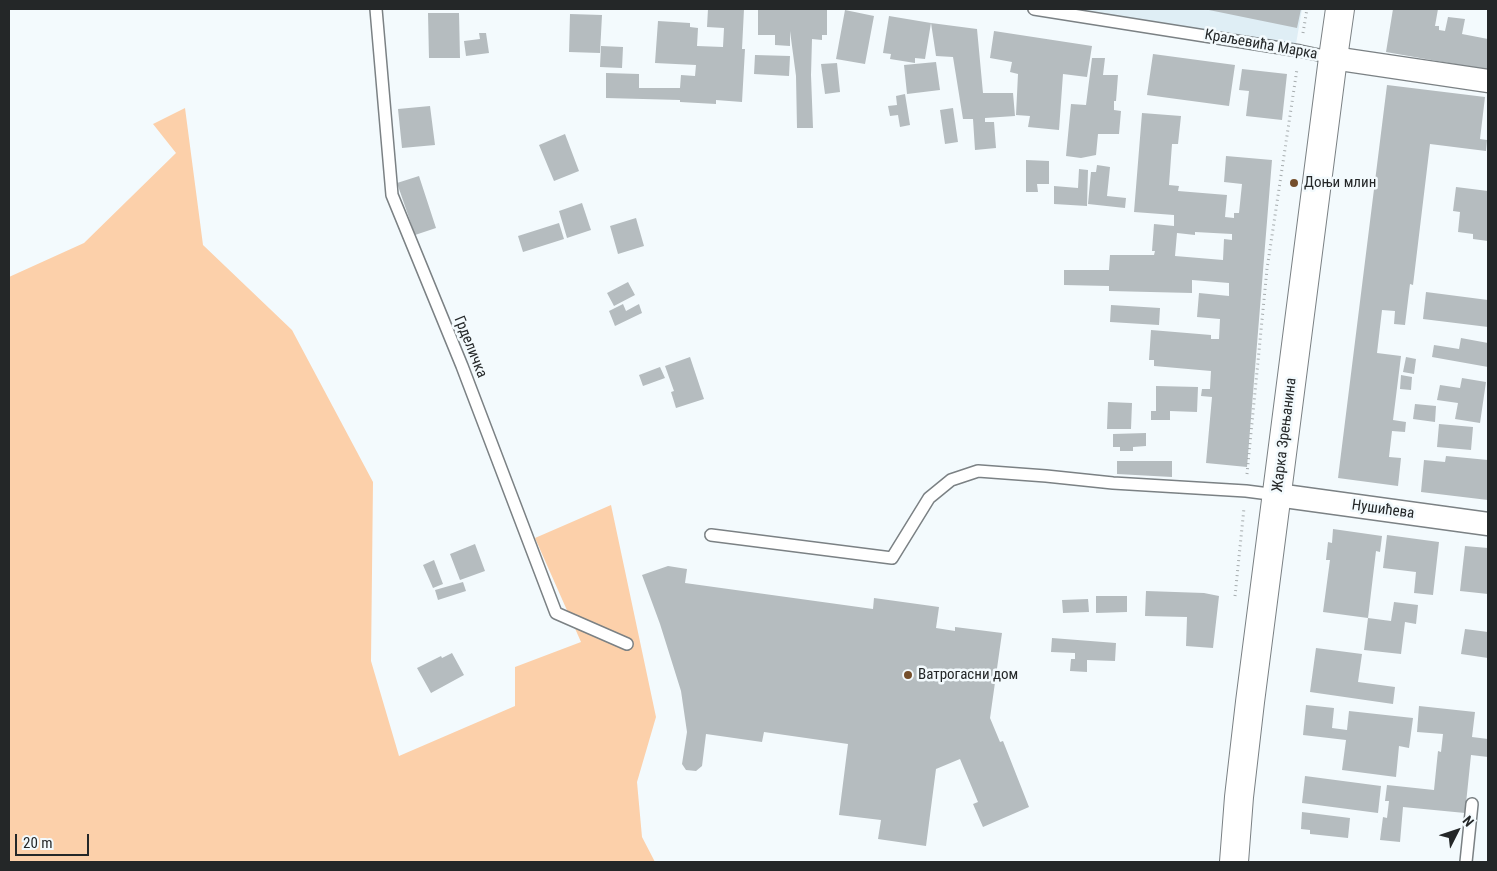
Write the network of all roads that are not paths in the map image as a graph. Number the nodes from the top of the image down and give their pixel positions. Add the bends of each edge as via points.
1 (376, 9) edge
2 (1034, 9) edge
3 (1340, 9) edge
4 (1333, 58) junction
5 (1488, 81) edge
6 (1277, 495) junction
7 (1488, 524) edge
8 (711, 534) dead end
9 (627, 644) dead end
10 (1472, 804) dead end
11 (1234, 862) edge
12 (1466, 862) edge

1 - 9 lane, Грделичка via 392,195 462,366 556,613
2 - 4 lane, Краљевића Марка
3 - 4 street, Жарка Зрењанина
4 - 5 street, Краљевића Марка
4 - 6 street, Жарка Зрењанина
6 - 7 street, Нушићева
6 - 8 lane via 978,471 951,480 929,498 892,558
6 - 11 street, Жарка Зрењанина
10 - 12 lane

